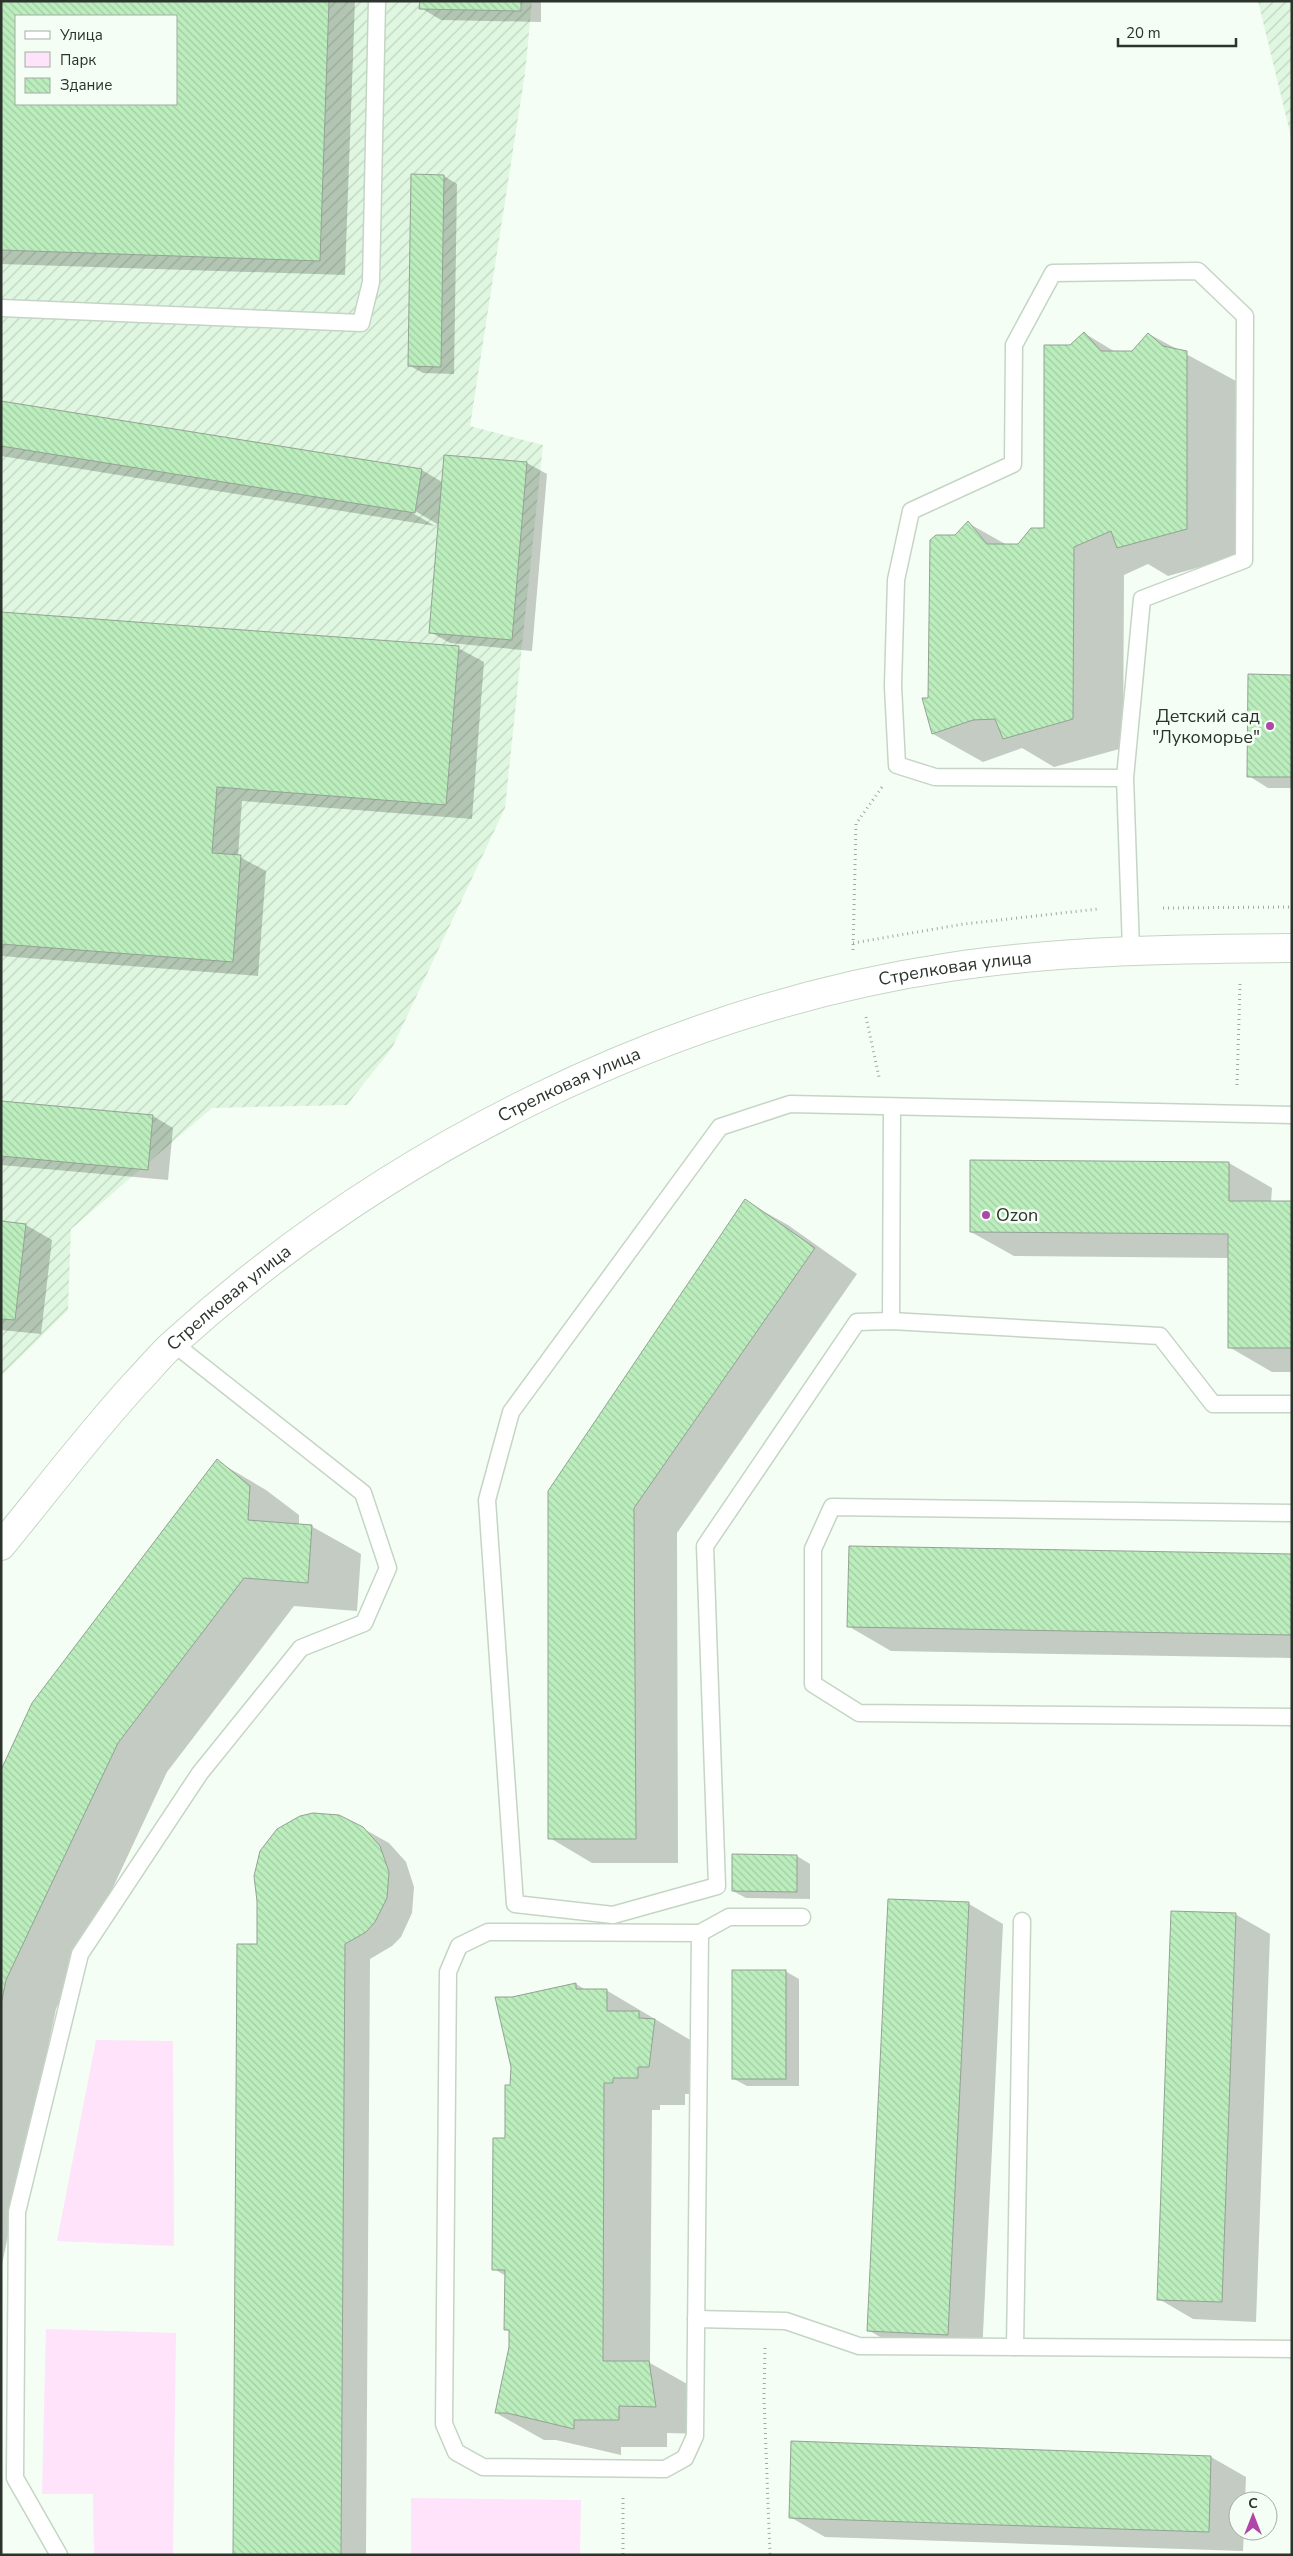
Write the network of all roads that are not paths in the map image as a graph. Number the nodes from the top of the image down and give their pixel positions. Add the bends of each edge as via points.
1 (378, 1) edge
2 (1, 308) edge
3 (1125, 778) junction
4 (1292, 948) edge
5 (1130, 949) junction
6 (892, 1108) junction
7 (1292, 1114) edge
8 (891, 1321) junction
9 (173, 1343) junction
10 (1292, 1404) edge
11 (1292, 1513) edge
12 (1, 1546) edge
13 (1292, 1717) edge
14 (613, 1915) junction
15 (802, 1918) dead end
16 (1022, 1921) dead end
17 (613, 1933) junction
18 (700, 1933) junction
19 (696, 2319) junction
20 (1015, 2348) junction
21 (1292, 2349) edge
22 (59, 2555) edge

1 - 2 lane via 371,282 361,323
3 - 3 lane via 1142,599 1244,560 1245,316 1198,270 1053,273 1014,345 1013,464 911,511 896,580 893,686 897,765 935,777
3 - 5 lane
4 - 5 street, Стрелковая улица
5 - 9 street, Стрелковая улица via 951,967 831,990 714,1024 550,1091 380,1185 271,1263
6 - 7 lane
6 - 8 lane
6 - 14 lane via 790,1104 720,1127 511,1412 487,1500 515,1904
8 - 10 lane via 1160,1336 1213,1404
8 - 14 lane via 857,1322 705,1546 718,1886
9 - 12 street, Стрелковая улица via 94,1429
9 - 22 lane via 363,1493 388,1568 364,1623 302,1648 200,1773 80,1954 17,2212 15,2478
11 - 13 lane via 832,1507 813,1550 813,1684 859,1713
14 - 17 lane
15 - 18 lane via 729,1917
16 - 20 lane
17 - 18 lane
17 - 19 lane via 488,1932 459,1946 448,1972 444,2424 456,2452 483,2467 665,2469 685,2458 695,2436
18 - 19 lane
19 - 20 lane via 786,2321 859,2346
20 - 21 lane

